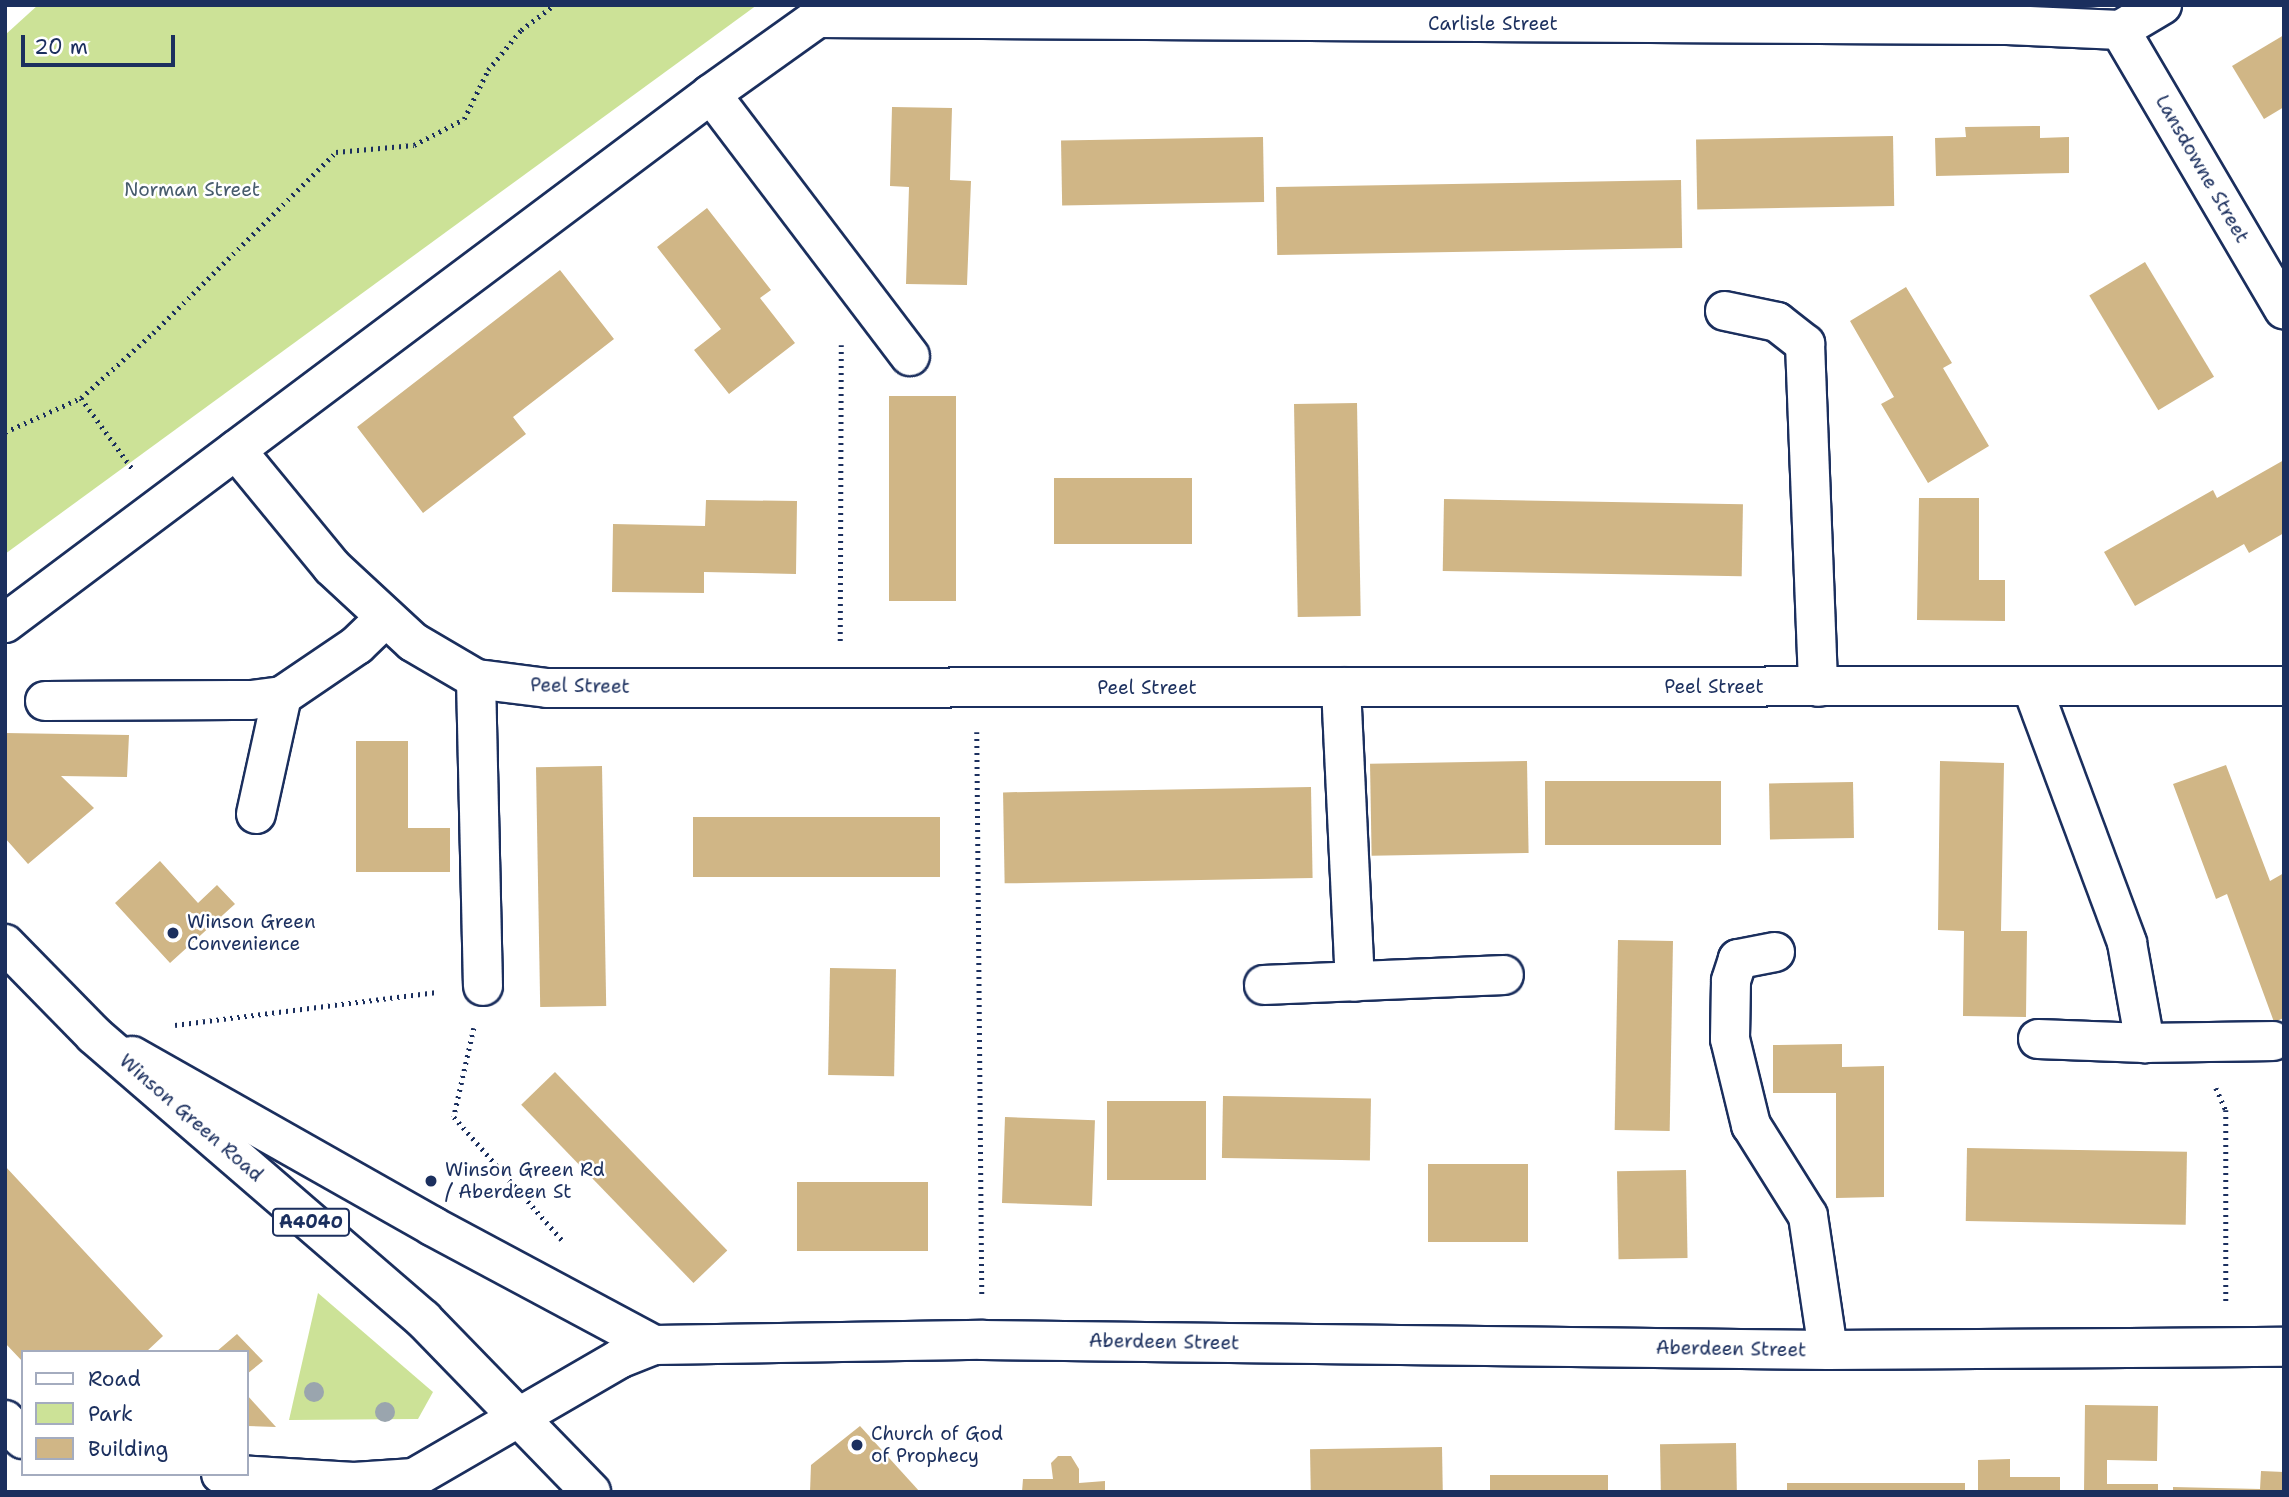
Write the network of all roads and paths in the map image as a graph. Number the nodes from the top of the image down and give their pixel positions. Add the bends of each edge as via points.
1 (554, 5) edge
2 (2162, 5) edge
3 (827, 12) edge
4 (1812, 16) edge
5 (2120, 30) junction
6 (711, 94) junction
7 (841, 266) junction
8 (2284, 309) edge
9 (1725, 310) dead end
10 (910, 356) dead end
11 (81, 398) junction
12 (5, 432) edge
13 (236, 450) junction
14 (160, 507) junction
15 (386, 617) junction
16 (5, 623) edge
17 (476, 679) junction
18 (2284, 686) edge
19 (840, 687) junction
20 (1341, 687) junction
21 (1818, 687) junction
22 (2032, 687) junction
23 (977, 688) junction
24 (282, 696) junction
25 (45, 701) dead end
26 (256, 814) dead end
27 (5, 944) edge
28 (1776, 952) dead end
29 (1504, 975) dead end
30 (1355, 982) junction
31 (1264, 985) dead end
32 (483, 986) junction
33 (164, 1026) dead end
34 (94, 1035) junction
35 (2038, 1039) dead end
36 (2273, 1041) dead end
37 (2145, 1043) junction
38 (2195, 1043) junction
39 (572, 1252) dead end
40 (983, 1340) junction
41 (654, 1345) junction
42 (2284, 1347) edge
43 (2225, 1348) junction
44 (1828, 1350) junction
45 (520, 1418) junction
46 (5, 1420) edge
47 (21, 1437) edge
48 (248, 1476) edge
49 (591, 1492) edge

1 - 11 path via 521,30 488,70 464,119 414,145 336,152
2 - 5 street
3 - 4 street, Carlisle Street
3 - 6 street
4 - 5 street, Carlisle Street
5 - 8 street, Lansdowne Street
6 - 7 street
6 - 13 street
7 - 10 street
7 - 19 path
9 - 21 street via 1777,322 1805,344
11 - 12 path
11 - 14 path
13 - 14 street
13 - 15 street, Peel Street via 332,567
14 - 16 street
15 - 17 street, Peel Street via 413,642
15 - 24 street via 357,645
17 - 19 street, Peel Street via 547,688
17 - 32 street
18 - 22 street, Peel Street
19 - 23 street, Peel Street
20 - 21 street, Peel Street
20 - 23 street, Peel Street
20 - 30 street
21 - 22 street, Peel Street
22 - 37 street via 2127,943
23 - 40 path
24 - 25 street
24 - 26 street
27 - 34 street, Winson Green Road / A4040
28 - 44 street, Aberdeen Street via 1738,959 1731,981 1730,1039 1751,1125 1808,1216
29 - 30 street
30 - 31 street
32 - 33 path
32 - 39 path via 454,1117
34 - 41 street
34 - 45 street, Winson Green Road / A4040 via 423,1319
35 - 37 street
36 - 38 street
37 - 38 street
38 - 43 path via 2226,1110
40 - 41 street, Aberdeen Street
40 - 44 street, Aberdeen Street
41 - 45 street, Aberdeen Street via 620,1359
42 - 43 street, Aberdeen Street
43 - 44 street, Aberdeen Street
45 - 48 street, Aberdeen Street via 414,1478 354,1482
45 - 49 street, Winson Green Road / A4040
46 - 47 street

